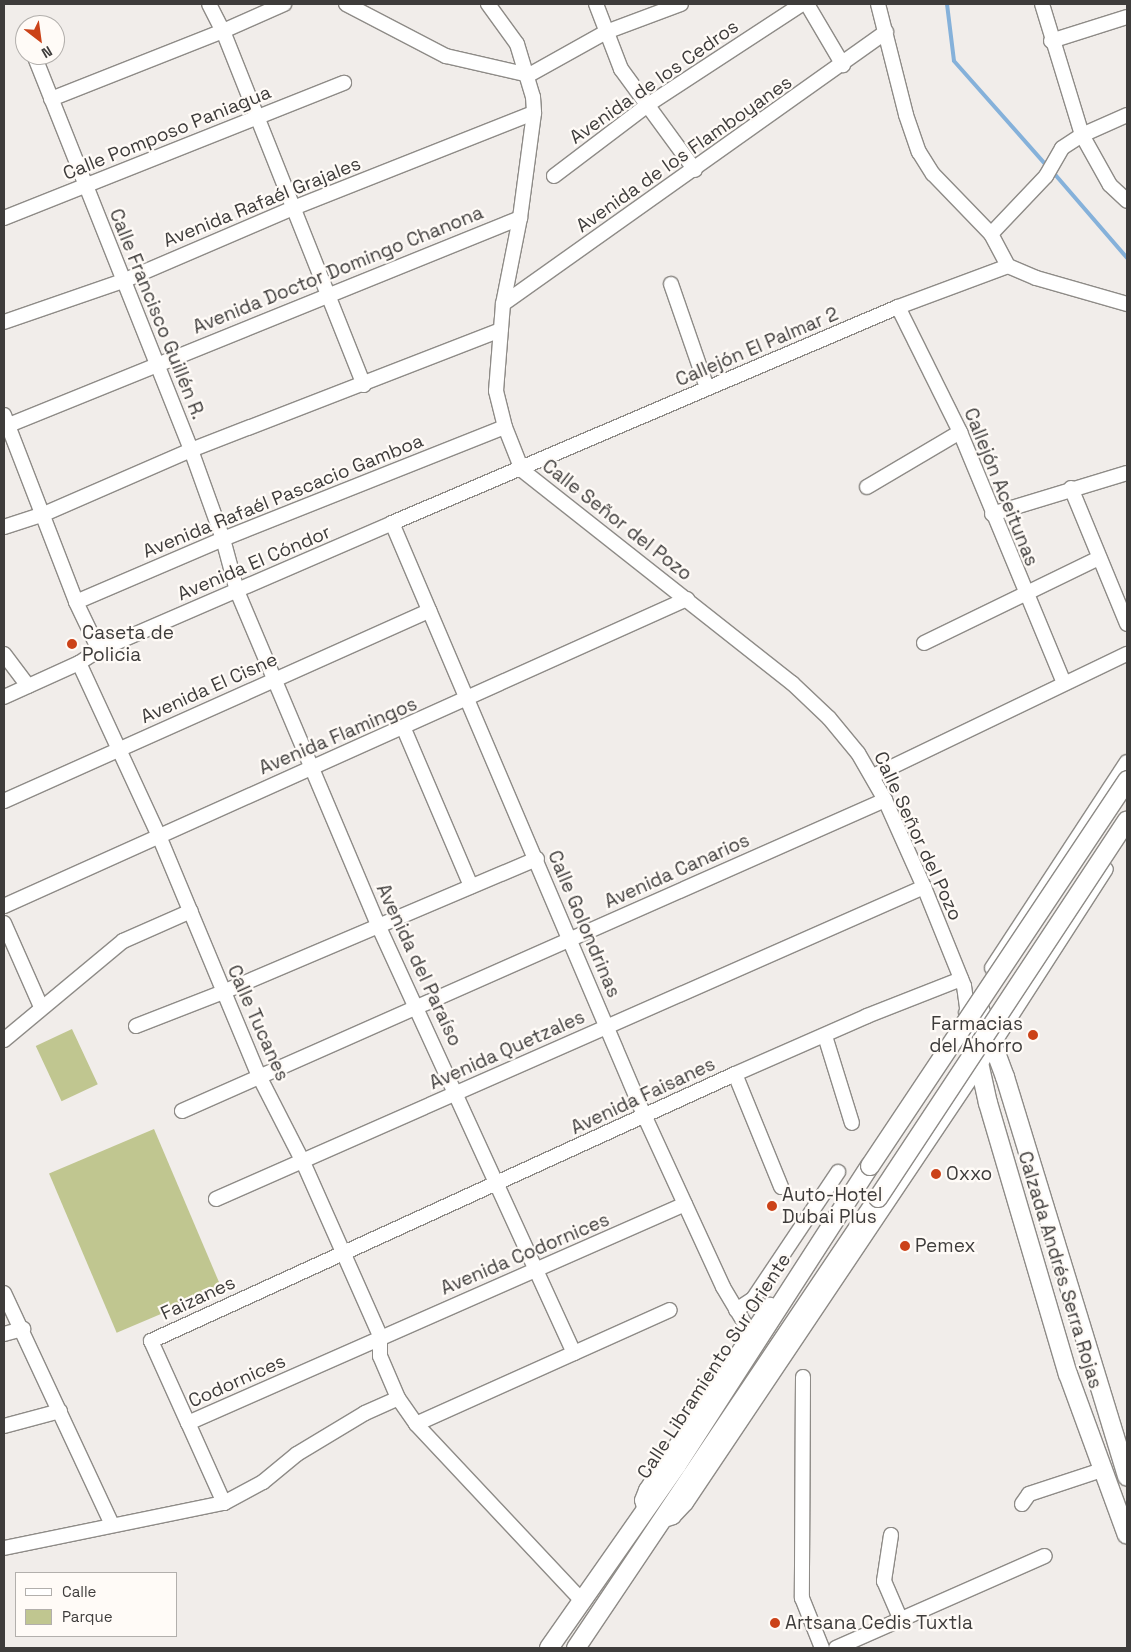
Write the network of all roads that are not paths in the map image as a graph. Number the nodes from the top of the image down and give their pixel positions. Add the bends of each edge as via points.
1 (209, 4) edge
2 (284, 4) edge
3 (346, 4) edge
4 (488, 4) edge
5 (596, 4) edge
6 (680, 4) edge
7 (802, 4) edge
8 (807, 4) edge
9 (878, 4) edge
10 (1042, 4) edge
11 (1127, 17) edge
12 (223, 31) junction
13 (606, 32) junction
14 (886, 32) junction
15 (1051, 40) junction
16 (38, 65) edge
17 (843, 65) junction
18 (529, 75) junction
19 (344, 83) dead end
20 (51, 99) junction
21 (649, 104) junction
22 (534, 113) junction
23 (1127, 115) edge
24 (257, 117) junction
25 (1082, 135) junction
26 (695, 170) junction
27 (554, 176) dead end
28 (85, 186) junction
29 (1127, 201) edge
30 (291, 209) junction
31 (4, 218) edge
32 (520, 218) junction
33 (991, 234) junction
34 (1008, 266) junction
35 (123, 280) junction
36 (671, 284) dead end
37 (329, 296) junction
38 (503, 304) junction
39 (1127, 304) edge
40 (898, 307) junction
41 (4, 322) edge
42 (501, 330) junction
43 (157, 363) junction
44 (364, 385) junction
45 (708, 388) junction
46 (5, 422) edge
47 (505, 427) junction
48 (960, 432) junction
49 (191, 450) junction
50 (522, 470) junction
51 (1127, 473) edge
52 (867, 487) dead end
53 (1071, 488) junction
54 (44, 514) junction
55 (992, 514) junction
56 (392, 524) junction
57 (4, 527) edge
58 (223, 539) junction
59 (1099, 558) junction
60 (237, 590) junction
61 (1025, 595) junction
62 (687, 599) junction
63 (76, 602) junction
64 (429, 611) junction
65 (1127, 624) edge
66 (924, 643) dead end
67 (99, 650) junction
68 (4, 654) edge
69 (1127, 654) edge
70 (80, 663) junction
71 (275, 679) junction
72 (1064, 683) junction
73 (28, 686) junction
74 (4, 697) edge
75 (468, 700) junction
76 (404, 729) junction
77 (119, 749) junction
78 (1127, 762) edge
79 (312, 768) junction
80 (873, 776) junction
81 (1127, 780) edge
82 (885, 800) junction
83 (4, 801) edge
84 (1127, 821) edge
85 (158, 836) junction
86 (1127, 836) edge
87 (537, 859) junction
88 (471, 886) junction
89 (924, 887) junction
90 (4, 906) edge
91 (191, 911) junction
92 (4, 923) edge
93 (378, 925) junction
94 (569, 939) junction
95 (223, 992) junction
96 (968, 998) junction
97 (416, 1005) junction
98 (41, 1007) junction
99 (136, 1026) dead end
100 (607, 1026) junction
101 (825, 1036) junction
102 (4, 1040) edge
103 (994, 1044) junction
104 (979, 1066) junction
105 (736, 1074) junction
106 (259, 1076) junction
107 (458, 1094) junction
108 (182, 1111) dead end
109 (644, 1116) junction
110 (852, 1123) dead end
111 (303, 1162) junction
112 (838, 1172) dead end
113 (498, 1184) junction
114 (781, 1187) dead end
115 (216, 1199) dead end
116 (685, 1204) junction
117 (343, 1252) junction
118 (536, 1270) junction
119 (4, 1294) edge
120 (670, 1310) dead end
121 (736, 1310) junction
122 (23, 1329) junction
123 (4, 1334) edge
124 (751, 1334) junction
125 (380, 1336) junction
126 (574, 1353) junction
127 (803, 1377) dead end
128 (398, 1398) junction
129 (60, 1411) junction
130 (1105, 1411) junction
131 (1083, 1418) junction
132 (188, 1423) junction
133 (416, 1424) junction
134 (4, 1426) edge
135 (1126, 1469) edge
136 (1102, 1470) junction
137 (224, 1503) junction
138 (1022, 1504) dead end
139 (645, 1511) junction
140 (661, 1520) junction
141 (112, 1525) junction
142 (891, 1535) dead end
143 (1127, 1535) edge
144 (4, 1548) edge
145 (1044, 1556) dead end
146 (582, 1601) junction
147 (900, 1618) junction
148 (549, 1648) edge
149 (576, 1648) edge
150 (822, 1648) edge
151 (836, 1648) edge

1 - 12 street
2 - 12 street
3 - 18 street via 446,56
4 - 18 street, Calle Señor del Pozo via 517,44
5 - 13 street
6 - 13 street
7 - 21 street, Avenida de los Cedros
8 - 17 street
9 - 14 street
10 - 15 street
11 - 15 street
12 - 20 street
12 - 24 street
13 - 18 street
13 - 21 street via 621,69
14 - 17 street, Avenida de los Flamboyanes
14 - 33 street via 906,116 919,152 934,174
15 - 25 street
16 - 20 street, Calle Francisco Guillén R.
17 - 26 street, Avenida de los Flamboyanes
18 - 22 street, Calle Señor del Pozo
19 - 24 street, Calle Pomposo Paniagua
20 - 28 street, Calle Francisco Guillén R.
21 - 26 street
21 - 27 street, Avenida de los Cedros
22 - 30 street, Avenida Rafaél Grajales
22 - 32 street, Calle Señor del Pozo
23 - 25 street
24 - 28 street, Calle Pomposo Paniagua
24 - 30 street
25 - 29 street via 1110,185
25 - 33 street via 1062,148 1046,176
26 - 38 street, Avenida de los Flamboyanes
28 - 31 street, Calle Pomposo Paniagua
28 - 35 street, Calle Francisco Guillén R.
30 - 35 street, Avenida Rafaél Grajales
30 - 37 street
32 - 37 street, Avenida Doctor Domingo Chanona
32 - 38 street, Calle Señor del Pozo
33 - 34 street
34 - 39 street via 1036,278
34 - 40 street, Callejón El Palmar 2
35 - 41 street, Avenida Rafaél Grajales
35 - 43 street, Calle Francisco Guillén R.
36 - 45 street
37 - 43 street, Avenida Doctor Domingo Chanona
37 - 44 street
38 - 42 street, Calle Señor del Pozo
40 - 45 street, Callejón El Palmar 2
40 - 48 street, Callejón Aceitunas
42 - 44 street
42 - 47 street, Calle Señor del Pozo via 496,391
43 - 46 street, Avenida Doctor Domingo Chanona
43 - 49 street, Calle Francisco Guillén R.
44 - 49 street
45 - 50 street, Callejón El Palmar 2
46 - 54 street
47 - 50 street, Calle Señor del Pozo
47 - 58 street, Avenida Rafaél Pascacio Gamboa
48 - 52 street
48 - 55 street, Callejón Aceitunas
49 - 54 street
49 - 58 street, Calle Francisco Guillén R.
50 - 56 street, Avenida El Cóndor
50 - 62 street, Calle Señor del Pozo
51 - 53 street
53 - 55 street
53 - 59 street
54 - 57 street
54 - 63 street
55 - 61 street, Callejón Aceitunas
56 - 60 street, Avenida El Cóndor
56 - 64 street, Calle Golondrinas
58 - 60 street, Calle Francisco Guillén R.
58 - 63 street, Avenida Rafaél Pascacio Gamboa
59 - 61 street
59 - 65 street
60 - 67 street, Avenida El Cóndor
60 - 71 street, Avenida del Paraíso
61 - 66 street
61 - 72 street, Callejón Aceitunas
62 - 75 street, Avenida Flamingos
62 - 80 street, Calle Señor del Pozo via 792,683 828,718
63 - 67 street
64 - 71 street, Avenida El Cisne
64 - 75 street, Calle Golondrinas
67 - 70 street, Avenida El Cóndor
68 - 73 street
69 - 72 street
70 - 73 street, Avenida El Cóndor
70 - 77 street, Calle Tucanes
71 - 77 street, Avenida El Cisne
71 - 79 street, Avenida del Paraíso
72 - 80 street
73 - 74 street, Avenida El Cóndor
75 - 76 street, Avenida Flamingos
75 - 87 street, Calle Golondrinas
76 - 79 street, Avenida Flamingos
76 - 88 street
77 - 83 street, Avenida El Cisne
77 - 85 street, Calle Tucanes
78 - 96 street
79 - 85 street, Avenida Flamingos
79 - 93 street, Avenida del Paraíso
80 - 82 street, Calle Señor del Pozo
81 - 139 main road, Calle Libramiento Sur Oriente, bridge
82 - 89 street, Calle Señor del Pozo
82 - 94 street, Avenida Canarios
84 - 140 main road, bridge
85 - 90 street, Avenida Flamingos
85 - 91 street, Calle Tucanes
86 - 103 street
87 - 88 street
87 - 94 street, Calle Golondrinas
88 - 93 street
89 - 96 street, Calle Señor del Pozo
89 - 100 street, Avenida Quetzales
91 - 95 street, Calle Tucanes
91 - 98 street via 124,941
92 - 98 street
93 - 95 street
93 - 97 street, Avenida del Paraíso
94 - 97 street, Avenida Canarios
94 - 100 street, Calle Golondrinas
95 - 99 street
95 - 106 street, Calle Tucanes
96 - 101 street, Avenida Faisanes
96 - 103 main road, Calzada Andrés Serra Rojas
96 - 104 main road, Calzada Andrés Serra Rojas
96 - 124 street
97 - 106 street, Avenida Canarios
97 - 107 street, Avenida del Paraíso
98 - 102 street
100 - 107 street, Avenida Quetzales
100 - 109 street, Calle Golondrinas
101 - 105 street, Avenida Faisanes
101 - 110 street
103 - 104 street
103 - 130 main road, Calzada Andrés Serra Rojas
104 - 131 main road, Calzada Andrés Serra Rojas
104 - 140 street via 686,1503 673,1517
105 - 109 street, Avenida Faisanes
105 - 114 street
106 - 108 street, Avenida Canarios
106 - 111 street, Calle Tucanes
107 - 111 street, Avenida Quetzales
107 - 113 street, Avenida del Paraíso
109 - 113 street, Avenida Faisanes
109 - 116 street, Calle Golondrinas
111 - 115 street, Avenida Quetzales
111 - 117 street, Calle Tucanes
112 - 121 street via 752,1299
113 - 117 street, Avenida Faisanes
113 - 118 street, Avenida del Paraíso
116 - 118 street, Avenida Codornices
116 - 121 street, Calle Golondrinas
117 - 125 street, Calle Tucanes
117 - 132 street, Faizanes via 152,1341
118 - 125 street, Avenida Codornices
118 - 126 street, Avenida del Paraíso
119 - 122 street
120 - 126 street
121 - 124 street, Calle Golondrinas
122 - 123 street
122 - 129 street
124 - 139 street via 646,1490 642,1500
125 - 128 street, Calle Tucanes via 380,1356
125 - 132 street, Codornices
126 - 133 street
127 - 150 street via 802,1598
128 - 133 street, Calle Tucanes
128 - 137 street via 365,1413 297,1454 264,1482
129 - 134 street
129 - 141 street
130 - 131 main road
130 - 135 main road, Calzada Andrés Serra Rojas
131 - 136 main road, Calzada Andrés Serra Rojas
132 - 137 street, Codornices
133 - 146 street, Calle Tucanes
136 - 138 street via 1029,1494
136 - 143 main road, Calzada Andrés Serra Rojas
137 - 141 street
139 - 146 main road, Calle Libramiento Sur Oriente
140 - 149 main road
141 - 144 street
142 - 147 street via 884,1581
145 - 147 street
146 - 148 main road, Calle Libramiento Sur Oriente
147 - 151 street

